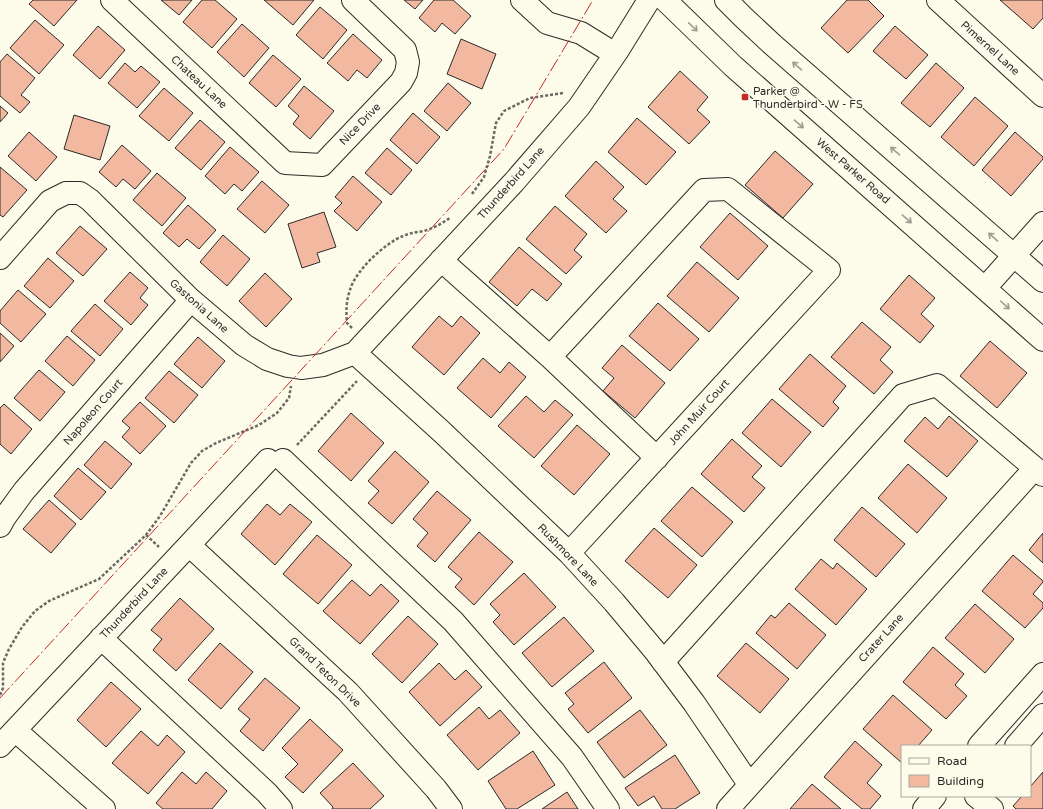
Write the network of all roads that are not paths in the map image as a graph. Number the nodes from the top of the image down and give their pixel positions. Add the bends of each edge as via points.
1 (112, 0) edge
2 (353, 0) edge
3 (522, 0) edge
4 (650, 0) edge
5 (665, 0) edge
6 (726, 0) edge
7 (938, 0) edge
8 (616, 54) junction
9 (1043, 96) edge
10 (285, 163) joint
11 (1043, 223) edge
12 (1014, 256) junction
13 (0, 258) edge
14 (441, 260) junction
15 (1043, 282) edge
16 (985, 288) junction
17 (191, 300) junction
18 (1043, 340) edge
19 (355, 353) junction
20 (550, 357) junction
21 (657, 458) junction
22 (1039, 471) edge
23 (0, 526) edge
24 (189, 545) junction
25 (569, 553) junction
26 (101, 638) junction
27 (663, 662) junction
28 (1043, 674) edge
29 (1043, 715) edge
30 (15, 730) junction
31 (981, 745) edge
32 (1017, 745) edge
33 (0, 746) edge
34 (749, 784) junction
35 (934, 797) edge
36 (972, 797) edge
37 (977, 797) edge
38 (104, 809) edge
39 (281, 809) edge
40 (451, 809) edge
41 (608, 809) edge
42 (728, 809) edge
43 (924, 809) edge
44 (962, 809) edge
45 (992, 809) edge

1 - 10 street, Chateau Lane
2 - 10 street, Nice Drive via 405,50 408,62 406,73 322,165
3 - 8 street via 547,23 581,32
4 - 8 street, Thunderbird Lane
5 -> 16 street, West Parker Road via 733,66
12 -> 6 street via 773,45
7 - 9 street, Pimernel Lane
8 - 14 street, Thunderbird Lane via 579,107
11 - 12 street
12 - 15 street
12 - 16 street
13 - 17 street, Gastonia Lane via 50,201 66,193 80,193
14 - 19 street, Thunderbird Lane
14 - 20 street
16 -> 18 street, West Parker Road
17 - 19 street, Gastonia Lane via 244,345 281,364 301,368 323,365
17 - 23 street, Napoleon Court via 24,492
19 - 25 street, Rushmore Lane
20 - 21 street
20 - 21 street, John Muir Court via 704,190 728,189 828,270
21 - 25 street, John Muir Court
22 - 27 street via 937,385 903,395
22 - 34 street, Crater Lane
24 - 26 street, Thunderbird Lane
24 - 40 street, Grand Teton Drive via 348,692
24 - 41 street, Thunderbird Lane via 275,460 453,621 572,757
25 - 27 street, Rushmore Lane via 614,602
26 - 30 street, Thunderbird Lane
26 - 39 street
27 - 34 street, Rushmore Lane
28 - 31 street
29 - 32 street
30 - 33 street, Thunderbird Lane
30 - 38 street
34 - 42 street, Crater Lane
35 - 43 street
36 - 44 street
37 - 45 street

